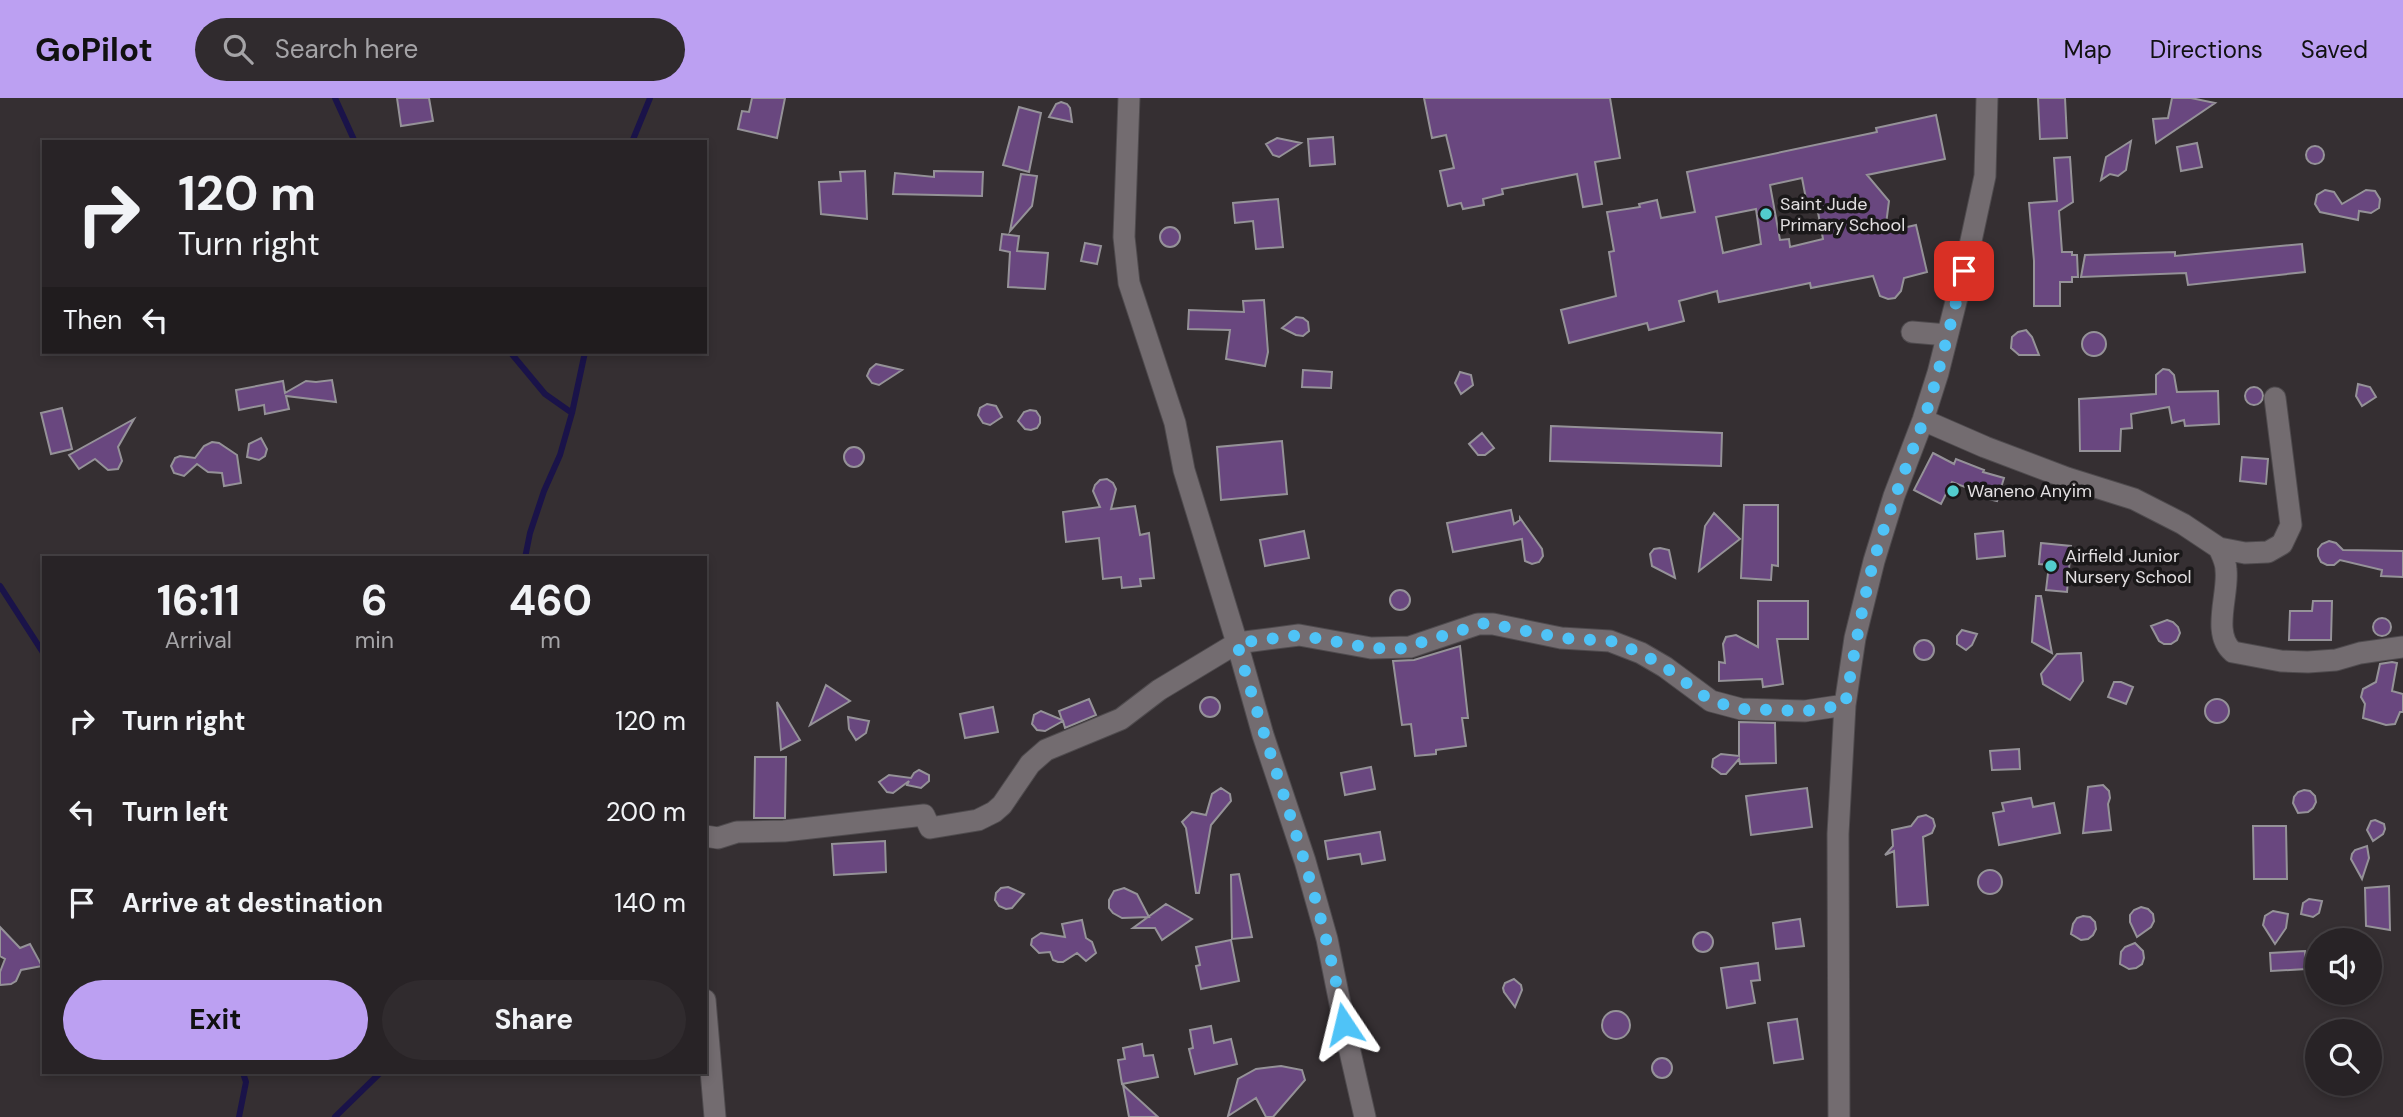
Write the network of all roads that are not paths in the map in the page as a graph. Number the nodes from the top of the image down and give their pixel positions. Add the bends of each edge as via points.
1 (1129, 98) edge
2 (1987, 98) edge
3 (1912, 332) dead end
4 (1947, 335) junction
5 (2275, 398) dead end
6 (1923, 420) junction
7 (2219, 548) junction
8 (1237, 643) junction
9 (2403, 647) edge
10 (1845, 705) junction
11 (707, 836) edge
12 (707, 1023) edge
13 (715, 1117) edge
14 (1365, 1117) edge
15 (1839, 1117) edge

1 - 8 street via 1124,237 1129,283 1175,423 1184,470
2 - 4 street via 1985,176
3 - 4 street
4 - 6 street
5 - 7 street via 2291,525 2282,544 2268,552
6 - 7 street via 2067,478 2134,499
6 - 10 street via 1874,561
7 - 9 street via 2227,572 2224,638 2233,652 2308,662
8 - 10 street via 1299,635 1399,649 1485,623 1562,638 1611,641 1665,667 1711,701 1741,709 1805,711
8 - 11 street via 1121,719 1046,750 1030,764 1002,805 978,820 930,828 924,815
8 - 14 street via 1327,939
10 - 15 street via 1838,846
12 - 13 street

